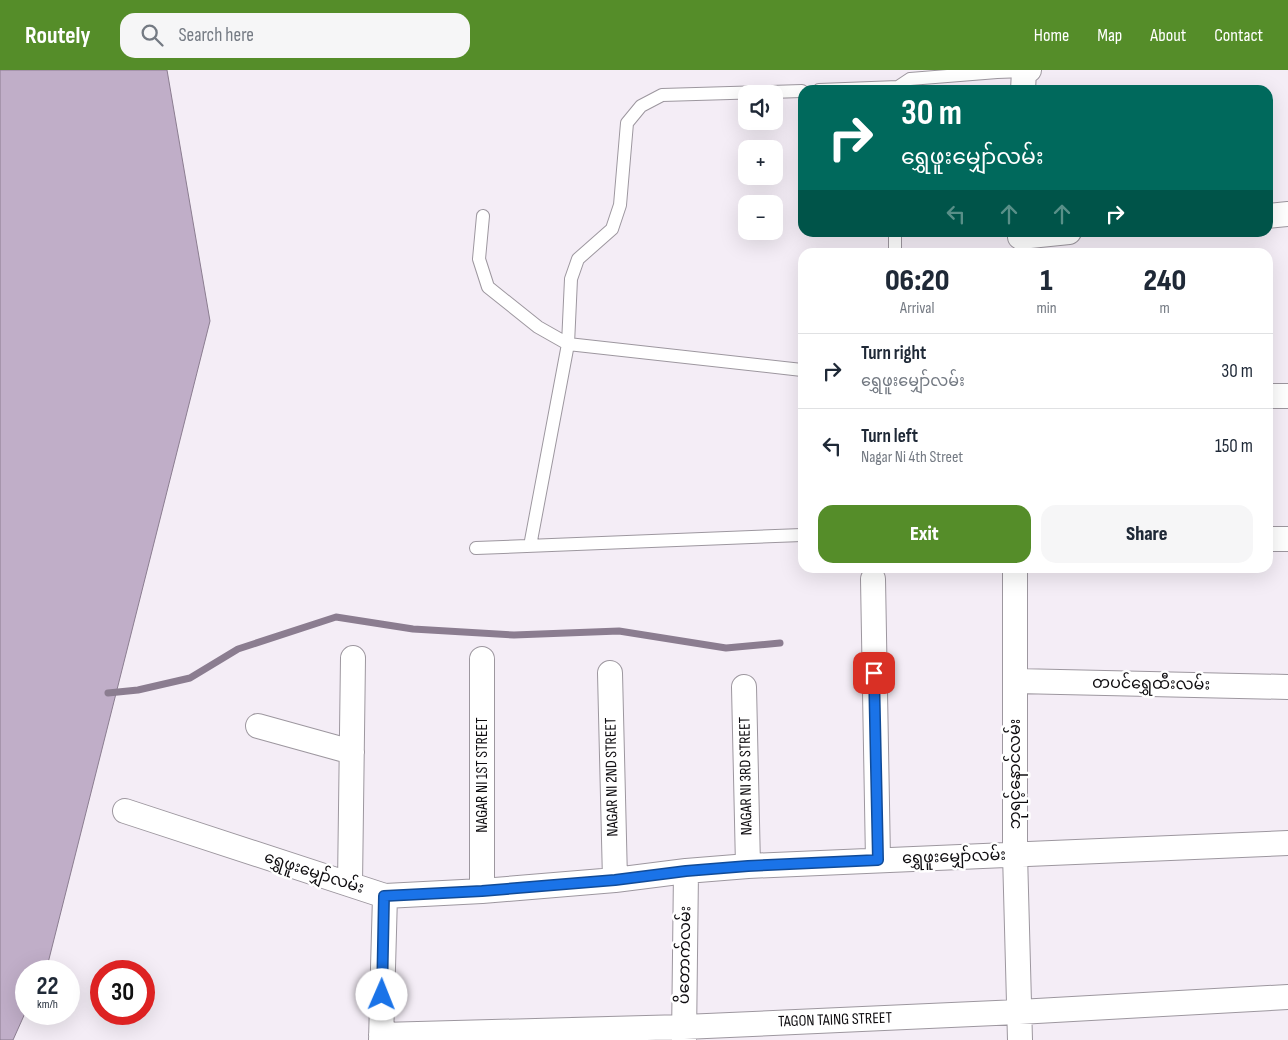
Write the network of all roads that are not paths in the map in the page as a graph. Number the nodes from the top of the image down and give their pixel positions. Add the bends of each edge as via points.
1 (1029, 70) edge
2 (997, 71) edge
3 (1024, 71) edge
4 (903, 85) edge
5 (1023, 85) edge
6 (798, 91) edge
7 (1288, 214) edge
8 (483, 216) dead end
9 (1273, 216) edge
10 (1042, 237) edge
11 (1020, 241) edge
12 (568, 344) junction
13 (798, 370) edge
14 (1273, 396) edge
15 (1288, 396) edge
16 (798, 535) edge
17 (1273, 539) edge
18 (1288, 539) edge
19 (530, 546) junction
20 (476, 548) dead end
21 (1016, 573) edge
22 (873, 579) dead end
23 (353, 658) dead end
24 (482, 659) dead end
25 (610, 673) dead end
26 (1015, 681) junction
27 (744, 687) dead end
28 (1288, 687) edge
29 (258, 726) dead end
30 (352, 752) junction
31 (125, 810) dead end
32 (1288, 843) edge
33 (1014, 854) junction
34 (878, 860) junction
35 (748, 866) junction
36 (686, 871) junction
37 (615, 880) junction
38 (350, 884) junction
39 (482, 891) junction
40 (384, 896) junction
41 (1288, 998) edge
42 (1019, 1012) junction
43 (832, 1030) edge
44 (684, 1033) edge
45 (381, 1038) edge
46 (1020, 1040) edge

1 - 3 street
2 - 3 lane
2 - 4 lane via 910,79
3 - 5 street
6 - 12 lane via 662,95 641,106 627,123 620,205 612,229 578,259 571,278
7 - 9 street
8 - 12 lane via 479,259 488,287 538,327
10 - 11 street
12 - 13 lane
12 - 19 lane
14 - 15 street
16 - 19 lane
17 - 18 street
19 - 20 lane
21 - 26 street, ဘုရင့်နောင်လမ်း
22 - 34 street
23 - 30 street
24 - 39 street, NAGAR NI 1ST STREET
25 - 37 street, NAGAR NI 2ND STREET
26 - 28 street, တပင်ရွှေထီးလမ်း
26 - 33 street, ဘုရင့်နောင်လမ်း
27 - 35 street, NAGAR NI 3RD STREET
29 - 30 street
30 - 38 street
31 - 38 street, ရွှေဖူးမျှော်လမ်း
32 - 33 street, ရွှေဖူးမျှော်လမ်း
33 - 34 street, ရွှေဖူးမျှော်လမ်း
33 - 42 street, ဘုရင့်နောင်လမ်း
34 - 35 street, ရွှေဖူးမျှော်လမ်း
35 - 36 street, ရွှေဖူးမျှော်လမ်း
36 - 37 street, ရွှေဖူးမျှော်လမ်း
36 - 44 street, ပိတောက်လမ်း
37 - 39 street, ရွှေဖူးမျှော်လမ်း
38 - 40 street, ရွှေဖူးမျှော်လမ်း
39 - 40 street, ရွှေဖူးမျှော်လမ်း
40 - 45 street
41 - 42 street, TAGON TAING STREET
42 - 43 street, TAGON TAING STREET
42 - 46 street, ဘုရင့်နောင်လမ်း
43 - 44 street, TAGON TAING STREET
44 - 45 street, TAGON TAING STREET

